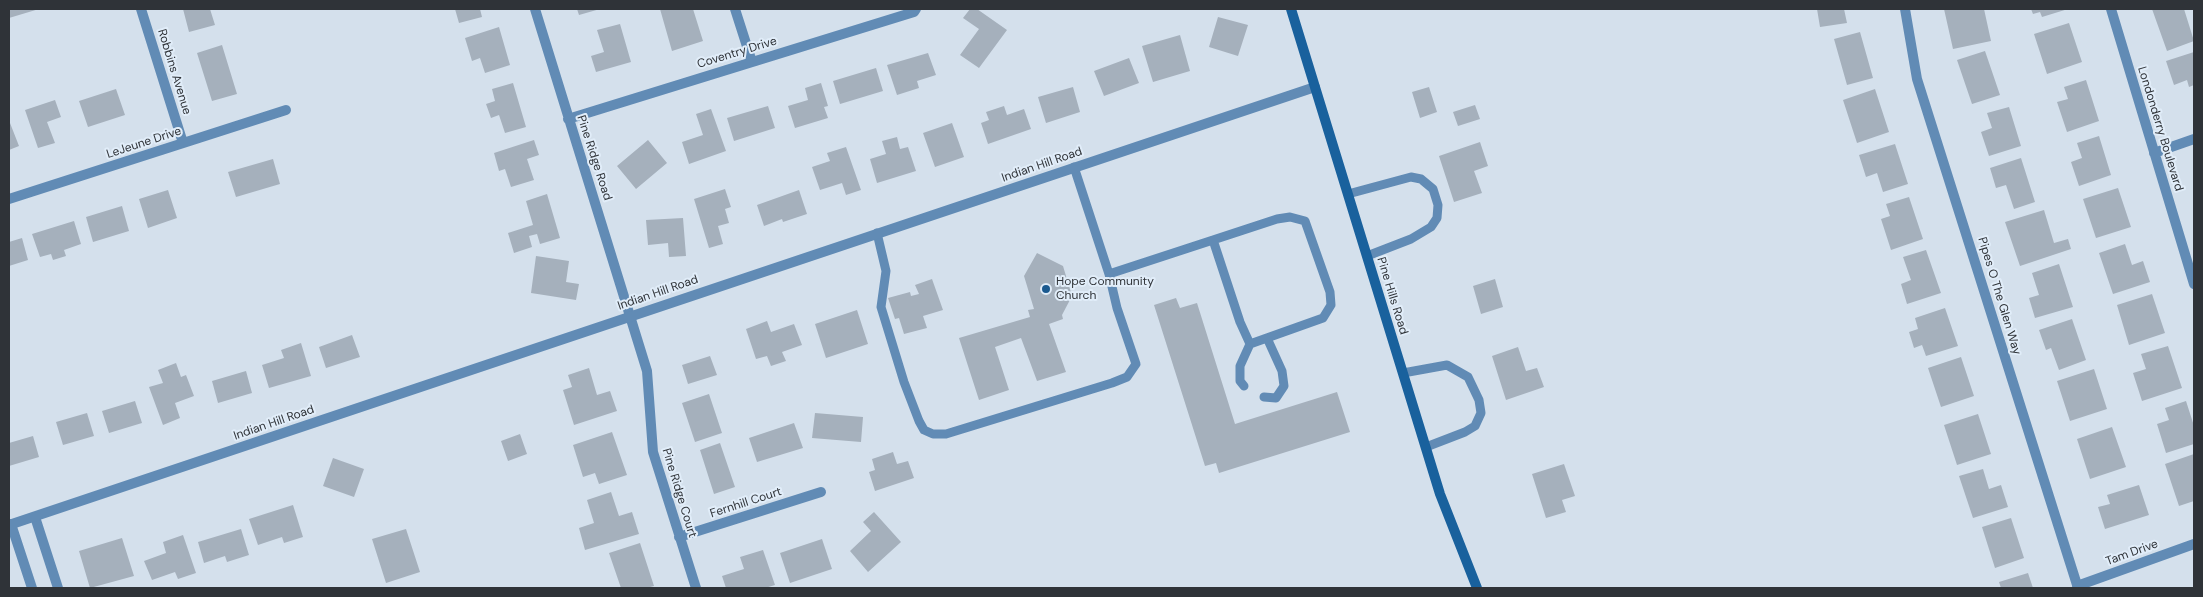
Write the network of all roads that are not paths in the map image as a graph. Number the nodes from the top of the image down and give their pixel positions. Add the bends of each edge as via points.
1 (141, 9) edge
2 (535, 9) edge
3 (735, 9) edge
4 (1291, 9) edge
5 (1904, 9) edge
6 (2111, 9) edge
7 (915, 10) edge
8 (752, 62) junction
9 (1315, 87) junction
10 (286, 110) dead end
11 (568, 119) junction
12 (2194, 139) edge
13 (183, 143) junction
14 (2154, 153) junction
15 (1074, 167) junction
16 (1348, 194) junction
17 (9, 199) edge
18 (877, 233) junction
19 (1213, 240) junction
20 (1367, 256) junction
21 (1109, 274) junction
22 (2194, 284) edge
23 (631, 315) junction
24 (1267, 338) junction
25 (1250, 344) junction
26 (1403, 373) junction
27 (1244, 386) dead end
28 (1264, 397) dead end
29 (1426, 447) junction
30 (820, 492) dead end
31 (35, 517) junction
32 (10, 525) edge
33 (680, 537) junction
34 (2194, 544) edge
35 (2078, 587) edge
36 (32, 588) edge
37 (58, 588) edge
38 (696, 588) edge
39 (1478, 588) edge

1 - 13 street, Robbins Avenue
2 - 11 street, Pine Ridge Road
3 - 8 street
4 - 9 main road, Pine Hills Road
5 - 35 street, Pipes O The Glen Way via 1917,79
6 - 14 street, Londonderry Boulevard
7 - 8 street, Coventry Drive
8 - 11 street, Coventry Drive
9 - 15 street, Indian Hill Road
9 - 16 main road, Pine Hills Road
10 - 13 street, LeJeune Drive
11 - 23 street, Pine Ridge Road
12 - 14 street
13 - 17 street, LeJeune Drive
14 - 22 street, Londonderry Boulevard
15 - 18 street, Indian Hill Road
15 - 21 lane
16 - 20 main road, Pine Hills Road
16 - 20 lane via 1411,176 1421,179 1432,189 1438,205 1437,218 1431,227
18 - 21 lane via 886,270 882,307 919,421 924,430 933,434 946,434 1127,377 1136,364
18 - 23 street, Indian Hill Road
19 - 21 lane
19 - 24 lane via 1277,219 1290,217 1305,222 1330,292 1331,305 1324,318
19 - 25 lane
20 - 26 main road, Pine Hills Road
23 - 31 street, Indian Hill Road
23 - 33 street, Pine Ridge Court via 647,371 653,452
24 - 25 lane
24 - 28 lane via 1282,371 1284,386 1276,398
25 - 27 lane via 1240,366 1240,381
26 - 29 main road, Pine Hills Road
26 - 29 lane via 1447,365 1468,377 1479,400 1481,413 1476,426
29 - 39 main road, Pine Hills Road via 1455,537
30 - 33 street, Fernhill Court
31 - 32 street, Indian Hill Road
31 - 37 street
32 - 36 street
33 - 38 street, Pine Ridge Court
34 - 35 street, Tam Drive

